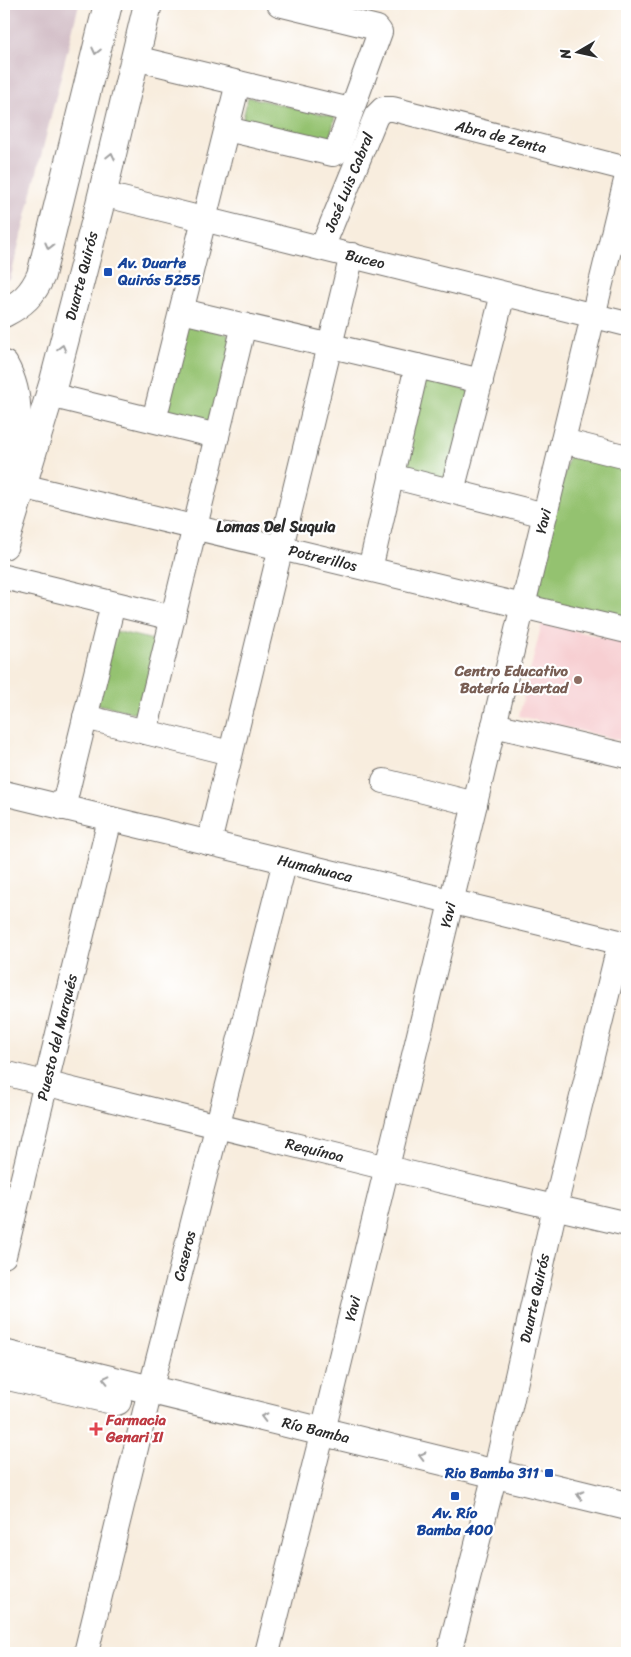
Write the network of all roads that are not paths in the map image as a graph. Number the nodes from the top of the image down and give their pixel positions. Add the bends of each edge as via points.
1 (108, 4) edge
2 (148, 4) edge
3 (279, 4) edge
4 (135, 58) junction
5 (238, 83) junction
6 (350, 110) junction
7 (376, 116) joint
8 (227, 129) junction
9 (627, 169) edge
10 (627, 176) edge
11 (102, 194) junction
12 (205, 218) junction
13 (322, 248) junction
14 (352, 255) junction
15 (503, 294) junction
16 (182, 311) junction
17 (4, 313) edge
18 (593, 316) junction
19 (627, 324) edge
20 (244, 325) junction
21 (329, 345) junction
22 (4, 365) edge
23 (417, 366) junction
24 (482, 381) junction
25 (50, 395) junction
26 (154, 420) junction
27 (217, 436) junction
28 (563, 441) junction
29 (18, 448) edge
30 (627, 458) edge
31 (391, 476) junction
32 (22, 486) junction
33 (452, 491) junction
34 (4, 505) edge
35 (545, 515) junction
36 (195, 526) junction
37 (4, 545) edge
38 (280, 548) junction
39 (370, 569) junction
40 (4, 577) edge
41 (113, 604) junction
42 (522, 605) junction
43 (173, 618) junction
44 (627, 631) edge
45 (85, 716) junction
46 (494, 725) junction
47 (145, 732) junction
48 (230, 753) junction
49 (627, 756) edge
50 (384, 781) dead end
51 (4, 794) edge
52 (475, 804) junction
53 (63, 808) junction
54 (110, 819) junction
55 (208, 843) junction
56 (286, 861) junction
57 (452, 901) junction
58 (623, 943) edge
59 (4, 1073) edge
60 (46, 1084) junction
61 (218, 1126) junction
62 (387, 1168) junction
63 (555, 1207) junction
64 (627, 1224) edge
65 (4, 1256) edge
66 (4, 1354) edge
67 (4, 1375) edge
68 (149, 1398) junction
69 (321, 1440) junction
70 (492, 1483) junction
71 (627, 1506) edge
72 (627, 1524) edge
73 (86, 1653) edge
74 (268, 1653) edge
75 (449, 1653) edge

1 -> 17 main road via 42,275 29,296
2 - 4 main road, Duarte Quirós
3 - 6 street via 377,28 380,32
4 - 5 street
11 -> 4 main road, Duarte Quirós
5 - 6 street
5 - 8 street
6 - 8 street via 333,154
7 - 9 street, Abra de Zenta via 383,109 393,109
7 - 13 street, José Luis Cabral
8 - 12 street
10 - 18 street, Yavi
11 - 12 street, Buceo
25 -> 11 main road, Duarte Quirós
12 - 13 street, Buceo
12 - 16 street
13 - 14 street, Buceo
14 - 15 street, Buceo
14 - 21 street
15 - 18 street, Buceo
15 - 24 street
16 - 20 street
16 - 26 street
18 - 19 street, Buceo
18 - 28 street, Yavi
20 - 21 street
20 - 27 street
21 - 23 street
21 - 38 street
22 - 29 main road via 16,400
23 - 24 street
23 - 31 street
24 - 33 street
25 - 26 street
25 - 29 main road, Duarte Quirós
26 - 27 street
27 - 36 street
28 - 30 street
28 - 35 street, Yavi
29 - 32 main road, Duarte Quirós
29 - 34 main road
31 - 33 street
31 - 39 street
32 - 36 street, Potrerillos
32 - 37 main road, Duarte Quirós
33 - 35 street
35 - 42 street, Yavi
36 - 38 street, Potrerillos
36 - 43 street
38 - 39 street, Potrerillos
38 - 48 street
39 - 42 street, Potrerillos
40 - 41 street
41 - 43 street
41 - 45 street
42 - 44 street, Potrerillos
42 - 46 street, Yavi
43 - 47 street
45 - 47 street
45 - 53 street
46 - 49 street
46 - 52 street, Yavi
47 - 48 street
48 - 55 street
50 - 52 street
51 - 53 street, Humahuaca
52 - 57 street, Yavi
53 - 54 street, Humahuaca
54 - 55 street, Humahuaca
54 - 60 street, Puesto del Marqués
55 - 56 street, Humahuaca
56 - 57 street, Humahuaca
56 - 61 street, Caseros
57 - 58 street, Humahuaca
57 - 62 street, Yavi
58 - 63 street, Duarte Quirós
59 - 60 street, Requínoa
60 - 61 street, Requínoa
60 - 65 street, Puesto del Marqués
61 - 62 street, Requínoa
61 - 68 street, Caseros
62 - 63 street, Requínoa
62 - 69 street, Yavi
63 - 64 street, Requínoa
63 - 70 street, Duarte Quirós
68 -> 66 main road, Río Bamba
67 - 68 main road, Río Bamba
68 - 69 main road, Río Bamba
68 - 73 street, Caseros
69 - 70 main road, Río Bamba
69 - 74 street, Yavi
71 -> 70 main road, Río Bamba
70 - 72 main road, Río Bamba
70 - 75 street, Duarte Quirós

